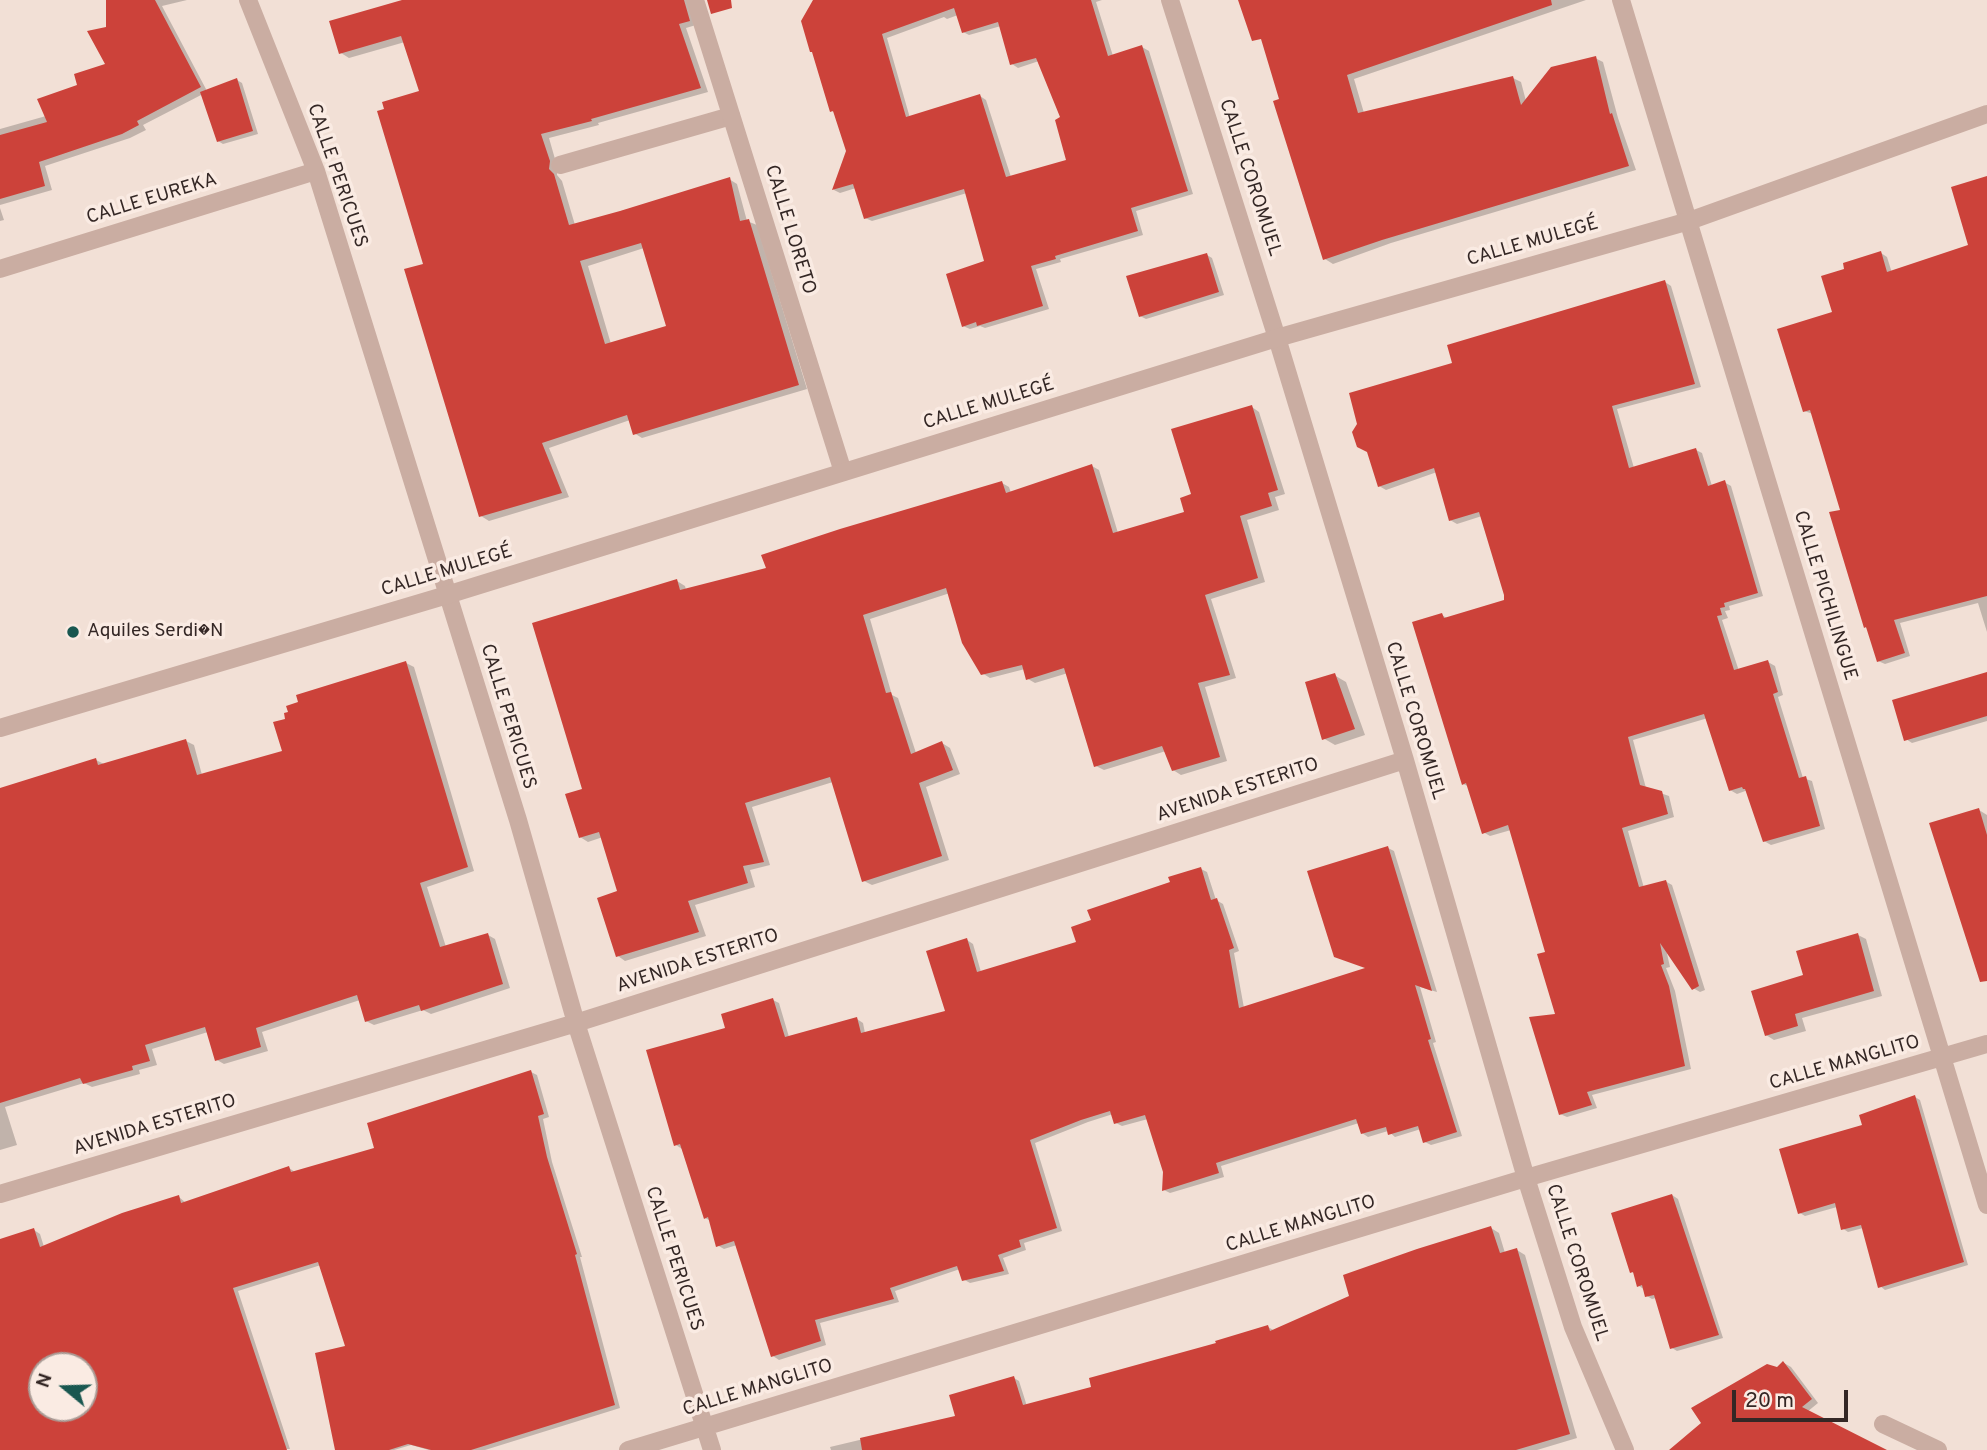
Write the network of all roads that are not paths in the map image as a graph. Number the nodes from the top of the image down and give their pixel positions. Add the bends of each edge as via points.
1 (250, 0) edge
2 (695, 0) edge
3 (1170, 0) edge
4 (1621, 0) edge
5 (1987, 114) edge
6 (731, 116) junction
7 (560, 165) dead end
8 (316, 171) junction
9 (1689, 221) junction
10 (0, 269) edge
11 (1277, 338) junction
12 (843, 472) junction
13 (447, 595) junction
14 (0, 728) edge
15 (1405, 760) junction
16 (576, 1023) junction
17 (1987, 1044) edge
18 (1941, 1057) junction
19 (1526, 1178) junction
20 (0, 1194) edge
21 (1987, 1205) edge
22 (1883, 1424) dead end
23 (705, 1427) junction
24 (628, 1450) edge
25 (712, 1450) edge
26 (1626, 1450) edge
27 (1938, 1450) edge

1 - 8 street, CALLE PERICUES
2 - 6 street, CALLE LORETO
3 - 11 street, CALLE COROMUEL
4 - 9 street, CALLE PICHILINGUE
5 - 9 street, CALLE MULEGÉ
6 - 7 street
6 - 12 street, CALLE LORETO
8 - 10 street, CALLE EUREKA
8 - 13 street, CALLE PERICUES
9 - 11 street, CALLE MULEGÉ
9 - 18 street, CALLE PICHILINGUE
11 - 12 street, CALLE MULEGÉ
11 - 15 street, CALLE COROMUEL
12 - 13 street, CALLE MULEGÉ
13 - 14 street, CALLE MULEGÉ
13 - 16 street, CALLE PERICUES
15 - 16 street, AVENIDA ESTERITO
15 - 19 street, CALLE COROMUEL
16 - 20 street, AVENIDA ESTERITO
16 - 23 street, CALLE PERICUES
17 - 18 street, CALLE MANGLITO
18 - 19 street, CALLE MANGLITO
18 - 21 street, CALLE PICHILINGUE
19 - 23 street, CALLE MANGLITO
19 - 26 street, CALLE COROMUEL via 1573,1327
22 - 27 street
23 - 24 street, CALLE MANGLITO
23 - 25 street, CALLE PERICUES

